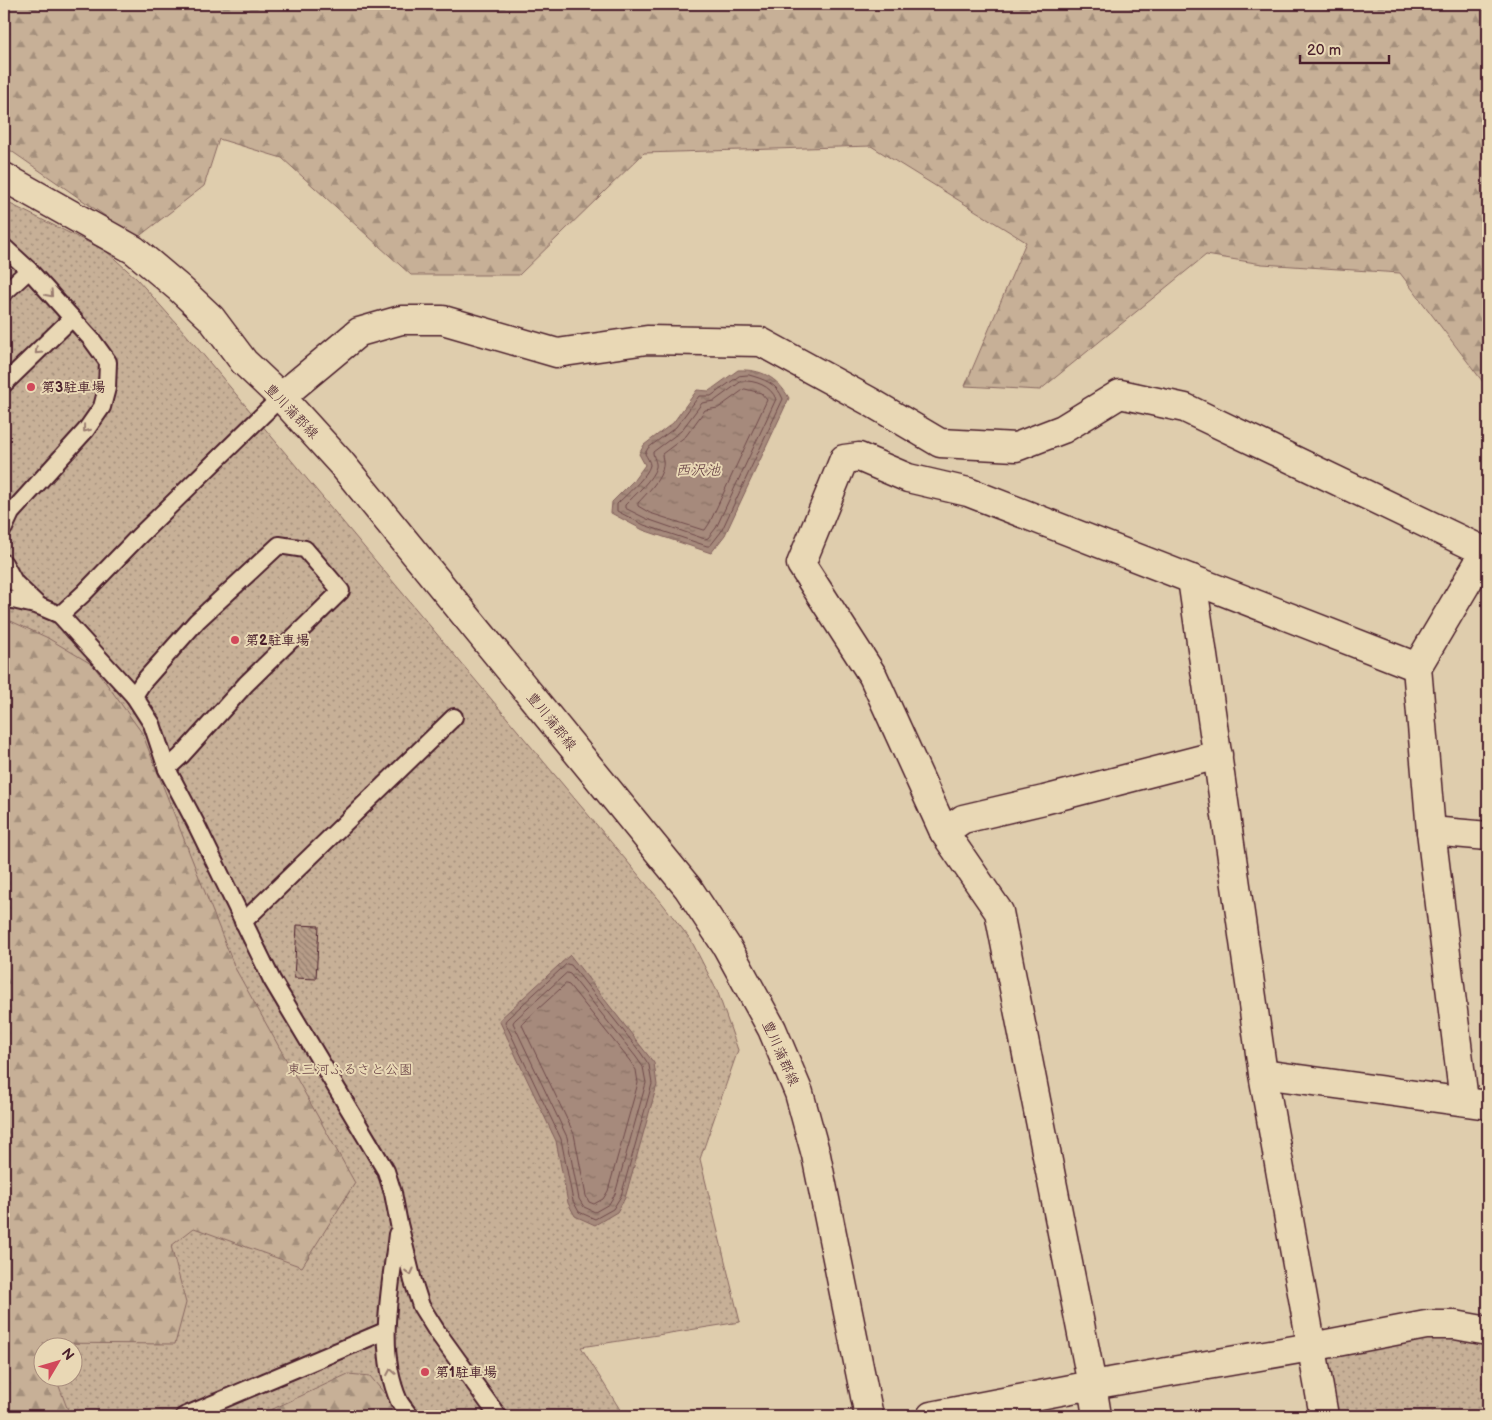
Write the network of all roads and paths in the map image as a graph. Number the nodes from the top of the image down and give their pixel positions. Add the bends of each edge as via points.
1 (4, 177) edge
2 (4, 247) edge
3 (29, 270) junction
4 (4, 294) edge
5 (72, 318) junction
6 (4, 384) edge
7 (281, 397) junction
8 (4, 528) edge
9 (1487, 553) edge
10 (4, 563) edge
11 (1192, 579) junction
12 (4, 598) edge
13 (39, 606) junction
14 (60, 615) junction
15 (1417, 667) junction
16 (134, 696) junction
17 (454, 717) dead end
18 (1218, 755) junction
19 (167, 769) junction
20 (1431, 831) junction
21 (944, 832) junction
22 (1488, 836) edge
23 (243, 922) junction
24 (1263, 1074) junction
25 (1476, 1103) edge
26 (398, 1224) junction
27 (385, 1331) junction
28 (1488, 1331) edge
29 (1311, 1347) junction
30 (1092, 1385) junction
31 (184, 1416) edge
32 (410, 1416) edge
33 (498, 1416) edge
34 (868, 1416) edge
35 (931, 1416) edge
36 (1097, 1416) edge
37 (1324, 1416) edge

1 - 7 street, 豊川蒲郡線 via 134,250 212,318 244,362
2 - 3 lane
3 - 4 lane
3 -> 5 lane
5 -> 6 lane
5 -> 8 lane via 108,362 102,407 86,430 11,513
7 - 9 street via 359,332 401,320 442,320 556,353 647,340 761,342 940,443 1016,447 1063,429 1120,394 1185,408
7 - 14 lane
7 - 34 street, 豊川蒲郡線 via 341,463 688,888 727,947 772,1029 799,1093 816,1155
9 - 15 street
10 - 13 lane via 16,583
11 - 15 street
11 - 18 street
11 - 21 street via 968,492 908,478 859,457 844,459 801,564 873,676
12 - 13 lane
13 - 14 lane
14 - 16 lane
15 - 20 street
16 - 19 lane via 152,724
16 - 19 lane via 197,621 279,545 305,549 341,591 246,684
17 - 23 lane
18 - 21 street via 963,819
18 - 24 street
19 - 23 lane
20 - 22 street
20 - 25 street
21 - 30 street via 999,912
23 - 26 lane via 272,980 386,1171
24 - 25 street
24 - 29 street
26 - 27 lane
26 -> 33 lane via 421,1306
27 - 31 lane
32 -> 27 lane via 400,1402 391,1377
28 - 29 street via 1455,1325 1426,1325
29 - 30 street
29 - 37 street
30 - 35 street
30 - 36 street

